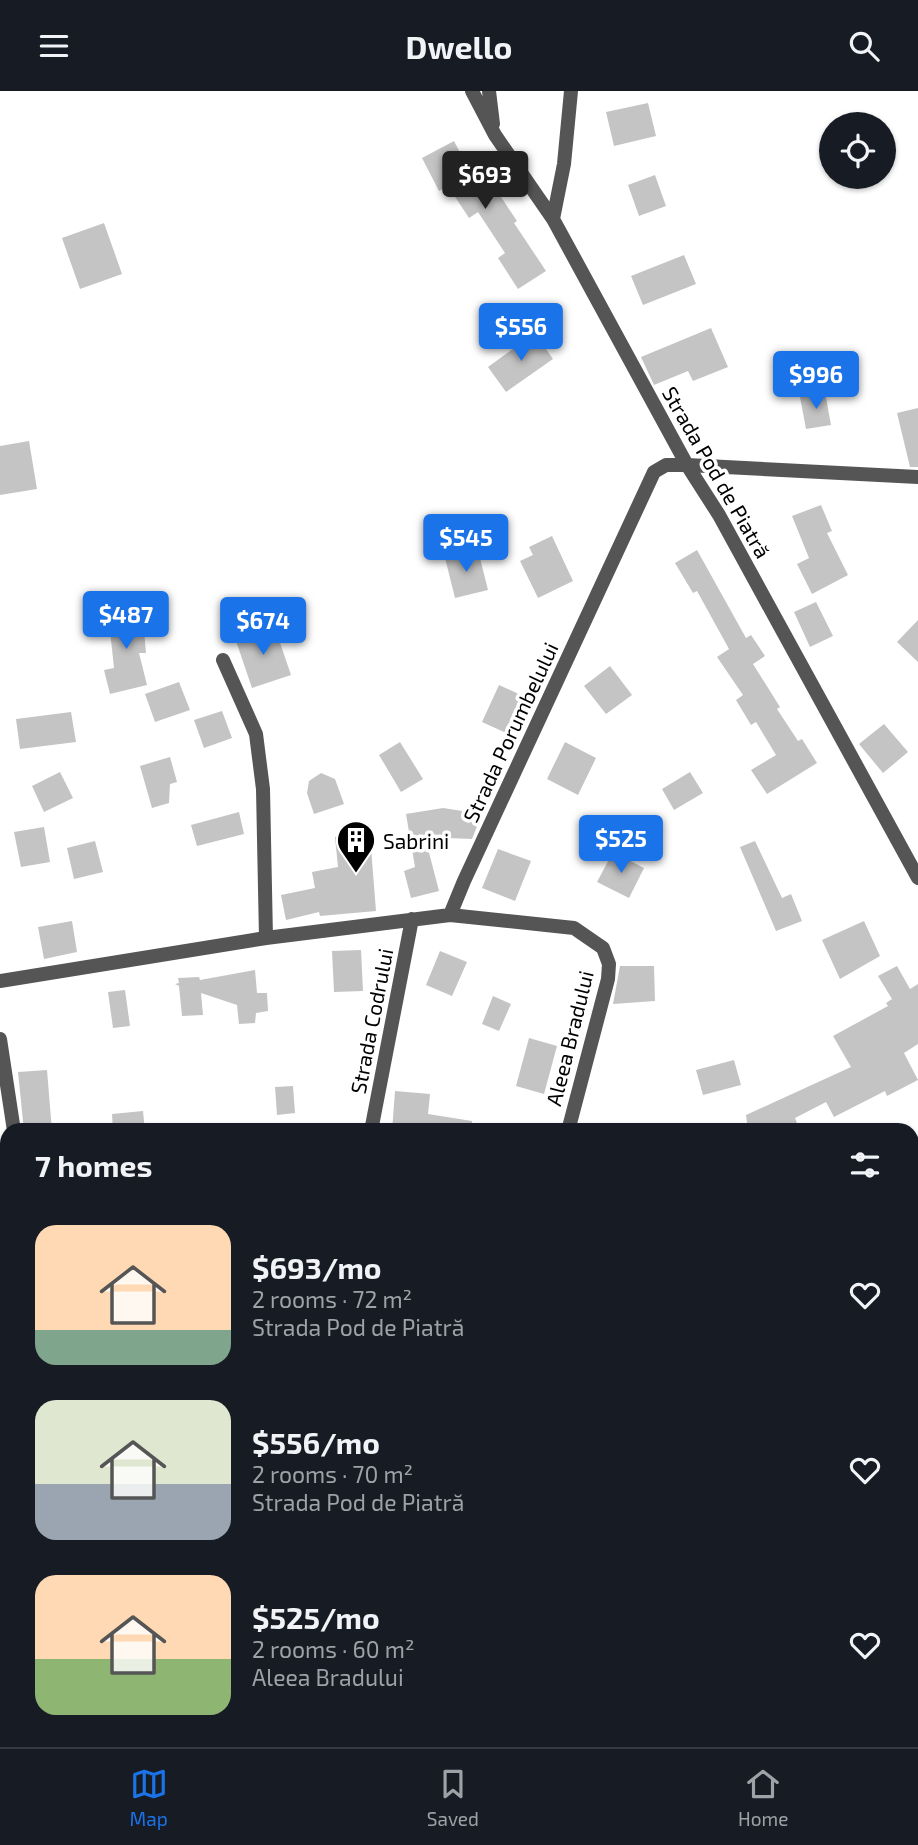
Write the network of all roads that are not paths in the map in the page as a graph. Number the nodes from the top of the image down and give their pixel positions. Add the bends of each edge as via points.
1 (472, 91) edge
2 (489, 91) edge
3 (571, 91) edge
4 (495, 135) junction
5 (553, 219) junction
6 (687, 465) junction
7 (918, 477) edge
8 (223, 660) dead end
9 (918, 879) edge
10 (450, 915) junction
11 (412, 919) junction
12 (266, 939) junction
13 (0, 981) edge
14 (0, 1039) edge
15 (13, 1123) edge
16 (373, 1123) edge
17 (570, 1123) edge

1 - 4 street, Strada Pod de Piatră
2 - 4 street
3 - 5 street
4 - 5 street, Strada Pod de Piatră
5 - 6 street, Strada Pod de Piatră
6 - 7 street, Strada Porumbelului
6 - 9 street, Strada Pod de Piatră via 719,515
6 - 10 street, Strada Porumbelului via 666,465 654,472
8 - 12 street via 256,734 263,789
10 - 11 street
10 - 17 street, Aleea Bradului via 574,928 603,948 608,979
11 - 12 street
11 - 16 street, Strada Codrului
12 - 13 street
14 - 15 street

